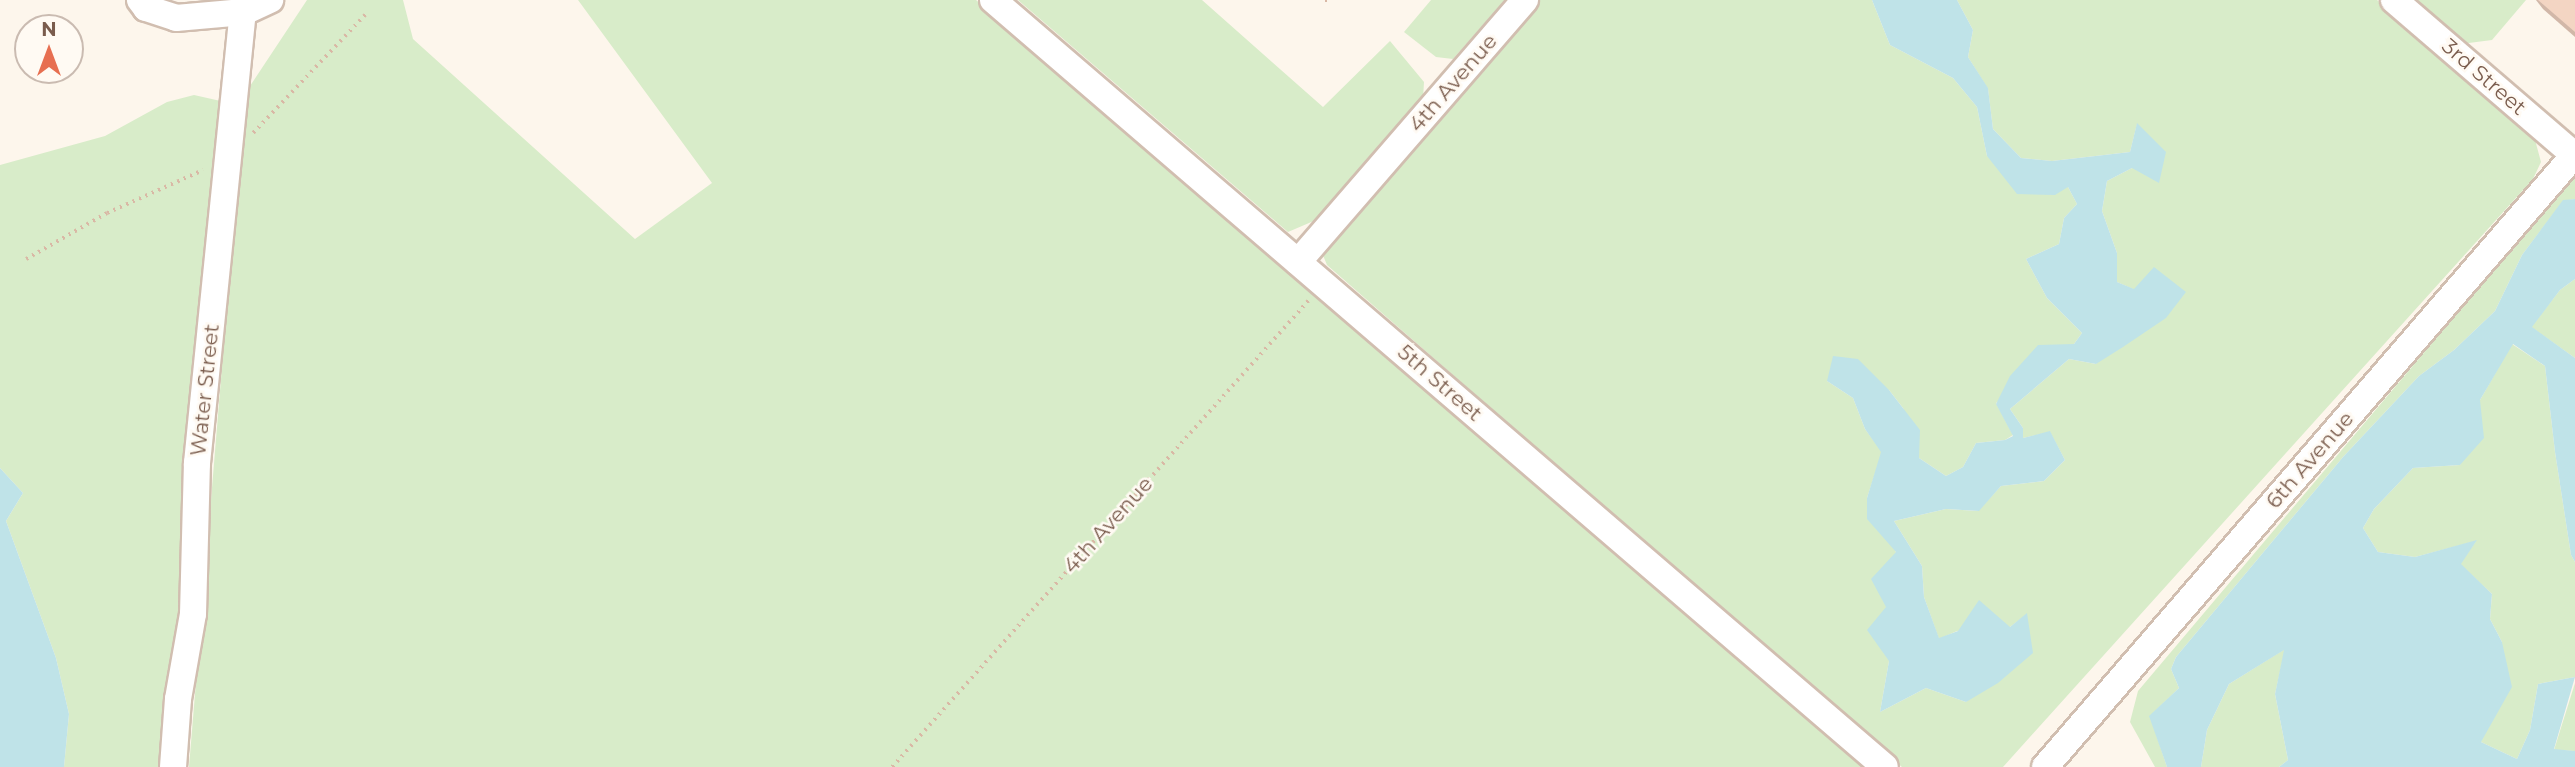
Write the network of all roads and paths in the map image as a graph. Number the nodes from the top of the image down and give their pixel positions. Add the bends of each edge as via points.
1 (140, 0) edge
2 (270, 0) edge
3 (993, 0) edge
4 (1525, 0) edge
5 (2394, 0) edge
6 (244, 6) edge
7 (2575, 154) edge
8 (1298, 262) junction
9 (1324, 284) junction
10 (173, 767) edge
11 (892, 767) edge
12 (1885, 767) edge
13 (2045, 767) edge

1 - 6 street via 146,8 176,18
2 - 6 street
3 - 8 street, 5th Street
4 - 8 street, 4th Avenue
5 - 7 street, 3rd Street
6 - 10 street, Water Street via 197,463 194,614 178,699
7 - 13 street, 6th Avenue
8 - 9 street, 5th Street
9 - 11 path, 4th Avenue
9 - 12 street, 5th Street

